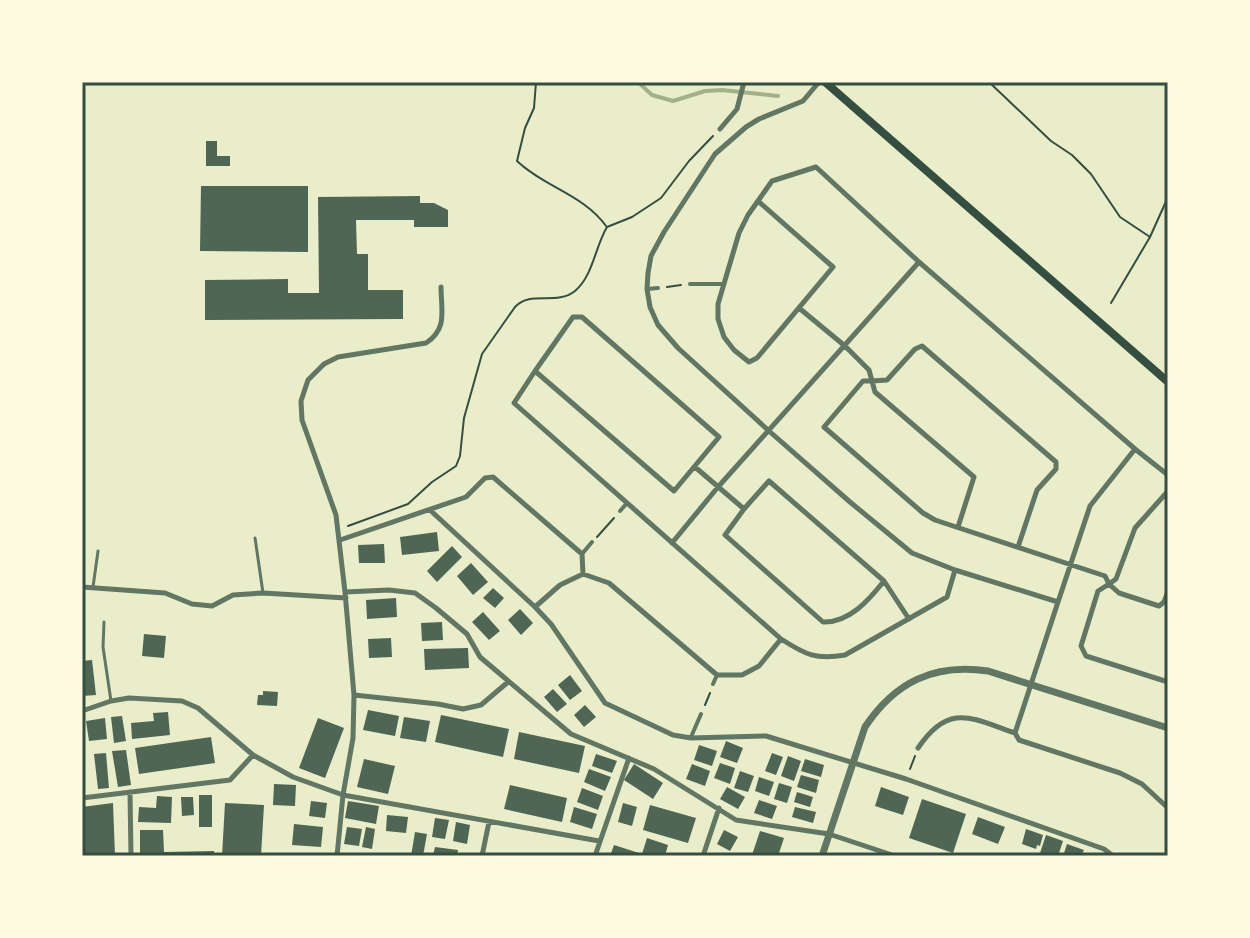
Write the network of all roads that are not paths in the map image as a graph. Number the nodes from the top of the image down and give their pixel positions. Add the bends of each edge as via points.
1 (822, 82) edge
2 (744, 84) edge
3 (720, 129) road end
4 (758, 201) junction
5 (919, 262) junction
6 (690, 284) road end
7 (723, 284) junction
8 (441, 287) dead end
9 (658, 288) road end
10 (647, 289) junction
11 (799, 308) junction
12 (845, 346) junction
13 (535, 371) junction
14 (872, 381) junction
15 (1168, 382) edge
16 (769, 431) junction
17 (1135, 449) junction
18 (695, 467) junction
19 (1168, 475) edge
20 (718, 487) junction
21 (1168, 491) edge
22 (627, 503) junction
23 (744, 509) junction
24 (430, 510) junction
25 (620, 511) road end
26 (958, 527) junction
27 (255, 538) dead end
28 (340, 540) junction
29 (592, 542) road end
30 (672, 543) junction
31 (1018, 547) junction
32 (98, 551) dead end
33 (582, 554) junction
34 (1070, 565) junction
35 (955, 570) junction
36 (583, 574) junction
37 (884, 581) junction
38 (1109, 584) junction
39 (82, 587) edge
40 (93, 588) junction
41 (1168, 591) edge
42 (263, 593) junction
43 (346, 595) junction
44 (1058, 602) junction
45 (535, 607) junction
46 (909, 619) junction
47 (104, 622) dead end
48 (781, 639) junction
49 (717, 675) junction
50 (508, 682) junction
51 (1168, 682) edge
52 (1030, 683) junction
53 (713, 684) road end
54 (354, 695) junction
55 (111, 701) junction
56 (82, 711) edge
57 (701, 714) road end
58 (1168, 728) edge
59 (1015, 733) junction
60 (691, 738) junction
61 (918, 748) road end
62 (253, 755) junction
63 (629, 758) junction
64 (853, 763) junction
65 (130, 792) junction
66 (343, 795) junction
67 (82, 798) edge
68 (719, 808) junction
69 (1168, 808) edge
70 (489, 822) junction
71 (829, 834) junction
72 (599, 841) junction
73 (131, 856) edge
74 (337, 856) edge
75 (482, 856) edge
76 (595, 856) edge
77 (703, 856) edge
78 (822, 856) edge
79 (895, 856) edge
80 (1113, 856) edge

1 - 10 street via 803,101 759,119 715,154 651,256
1 - 15 main road
2 - 3 street via 737,109
4 - 5 street via 772,181 816,167
4 - 7 street via 739,233
4 - 11 street via 833,267
5 - 12 street
5 - 17 street
6 - 7 street
7 - 11 street via 718,319 724,337 749,362
8 - 28 street via 436,337 338,357 308,380 302,420
9 - 10 street
10 - 16 street via 666,337
11 - 12 street
12 - 14 street via 869,370
12 - 16 street
13 - 18 street via 674,491
13 - 18 street via 573,317 582,317 719,437
13 - 22 street via 514,403
14 - 26 street via 875,392 974,477
14 - 26 street via 863,381 824,427 923,513
14 - 31 street via 887,380 922,346 1056,462 1037,490
16 - 20 street
16 - 35 street via 912,553
17 - 19 street
17 - 34 street via 1090,506
18 - 20 street
20 - 23 street
20 - 30 street
21 - 38 street via 1135,528 1116,579
22 - 25 street
22 - 30 street
23 - 37 street via 769,481
23 - 37 street via 725,535 823,622 834,623 865,605
24 - 28 street
24 - 33 street via 466,497 493,477
24 - 45 street
26 - 31 street
27 - 42 lane
28 - 43 street
29 - 33 street
30 - 48 street
31 - 34 street
32 - 40 lane
33 - 36 street
34 - 38 street via 1105,576
34 - 44 street
35 - 44 street
35 - 46 street via 947,597
36 - 45 street
36 - 49 street via 609,583
37 - 46 street
38 - 41 street via 1119,593 1159,606
38 - 51 street via 1098,591 1081,646 1086,656
39 - 40 street
40 - 42 street via 165,593 212,606 233,595
42 - 43 street
43 - 50 street via 415,593 467,634 480,657
43 - 54 street
44 - 52 street
45 - 60 street via 605,703 673,735
46 - 48 street via 845,655 828,658 804,654
47 - 55 lane
48 - 49 street via 759,666 742,675
49 - 53 street
50 - 54 street via 481,705 463,709
50 - 63 street via 571,734
52 - 58 street
52 - 59 street
52 - 64 street via 969,668 909,682 877,709
54 - 66 street
55 - 56 street
55 - 62 street via 182,701 198,708
57 - 60 street
59 - 61 street via 967,716 952,718 929,732
59 - 69 street via 1019,740 1131,778
60 - 64 street via 766,736
62 - 65 street via 230,780
62 - 66 street
63 - 68 street
63 - 72 street
64 - 71 street
64 - 80 street
65 - 67 street
65 - 73 street
66 - 70 street
66 - 74 street
68 - 71 street via 736,820
68 - 77 street
70 - 72 street
70 - 75 street
71 - 78 street
71 - 79 street
72 - 76 street

